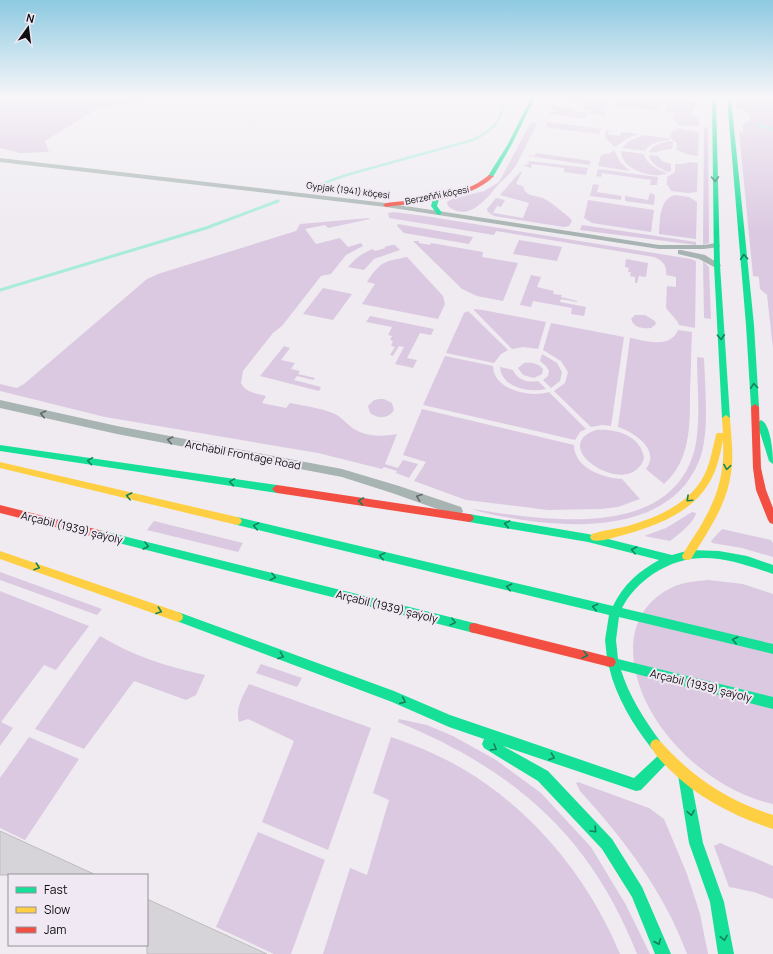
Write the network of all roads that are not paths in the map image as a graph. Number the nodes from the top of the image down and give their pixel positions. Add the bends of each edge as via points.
1 (509, 143) edge
2 (715, 143) edge
3 (732, 143) edge
4 (0, 160) edge
5 (439, 196) junction
6 (386, 205) junction
7 (439, 213) junction
8 (716, 245) junction
9 (659, 247) junction
10 (717, 265) junction
11 (755, 403) junction
12 (0, 404) edge
13 (725, 414) junction
14 (0, 448) edge
15 (773, 461) edge
16 (0, 465) edge
17 (0, 509) edge
18 (482, 520) junction
19 (773, 520) edge
20 (588, 538) junction
21 (0, 555) edge
22 (687, 556) junction
23 (672, 559) junction
24 (773, 570) edge
25 (773, 649) edge
26 (773, 703) edge
27 (449, 721) junction
28 (665, 757) junction
29 (684, 774) junction
30 (773, 822) edge
31 (663, 954) edge
32 (726, 954) edge

1 - 5 main road, Berzeňňi köçesi via 488,179 471,189
2 -> 8 main road
11 -> 3 main road via 746,325
4 - 6 street, Gypjak (1941) köçesi
5 - 6 main road, Berzeňňi köçesi
5 - 7 main road via 434,206
6 - 7 street, Gypjak (1941) köçesi
7 - 9 street, Gypjak (1941) köçesi
8 - 9 street, Gypjak (1941) köçesi
8 - 10 main road
9 - 10 street via 699,256
10 -> 13 main road via 724,321
11 - 15 main road
11 - 19 main road via 757,468 761,490
18 -> 12 street, Archabil Frontage Road via 342,473 117,430
13 -> 20 main road via 714,460 701,488 679,508 662,518 631,529
13 -> 22 main road via 728,459 725,482 715,508
18 -> 14 main road
25 -> 16 main road
17 -> 26 main road, Arçabil (1939) şaýoly
20 -> 18 main road
23 -> 20 main road
21 -> 27 main road via 394,697
22 - 23 main road
22 - 24 main road via 722,556 759,563
23 - 28 main road via 649,569 630,584 617,604 611,630 612,659 621,692 639,725
27 -> 28 main road via 636,786
27 -> 31 main road via 543,776 607,844 636,892
28 - 29 main road
29 - 30 main road via 721,801
29 -> 32 main road via 696,843 717,902

